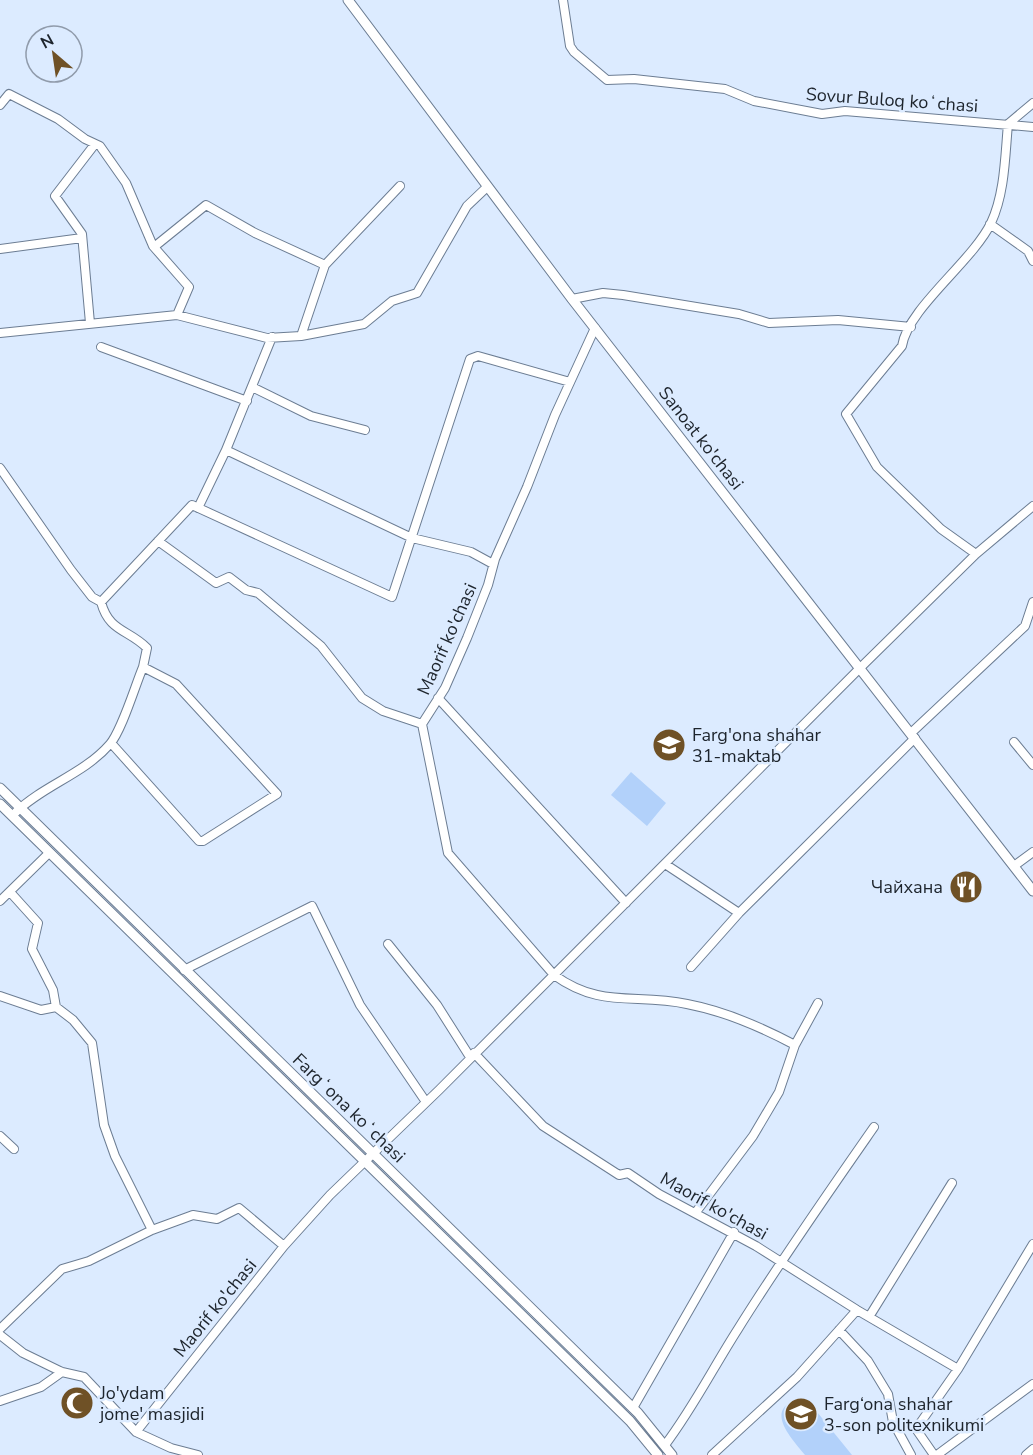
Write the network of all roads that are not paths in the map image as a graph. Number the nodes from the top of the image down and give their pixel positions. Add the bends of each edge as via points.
1 (348, 0) edge
2 (563, 0) edge
3 (1033, 103) edge
4 (0, 105) edge
5 (1008, 124) junction
6 (1033, 127) edge
7 (95, 144) junction
8 (400, 186) dead end
9 (487, 187) junction
10 (990, 224) junction
11 (82, 238) junction
12 (154, 247) junction
13 (0, 249) edge
14 (1033, 261) edge
15 (325, 265) junction
16 (572, 299) junction
17 (177, 315) junction
18 (90, 323) junction
19 (911, 327) junction
20 (595, 328) junction
21 (0, 333) edge
22 (301, 336) junction
23 (272, 338) junction
24 (101, 347) dead end
25 (570, 382) junction
26 (252, 387) junction
27 (247, 401) junction
28 (365, 430) dead end
29 (226, 450) junction
30 (0, 468) edge
31 (1033, 506) edge
32 (198, 508) junction
33 (412, 538) junction
34 (158, 541) junction
35 (976, 554) junction
36 (493, 564) junction
37 (101, 602) junction
38 (1033, 602) edge
39 (143, 667) junction
40 (859, 669) junction
41 (438, 698) junction
42 (422, 724) junction
43 (913, 736) junction
44 (1014, 742) dead end
45 (111, 743) junction
46 (1033, 765) edge
47 (0, 788) edge
48 (0, 804) edge
49 (20, 808) junction
50 (12, 816) junction
51 (1033, 852) edge
52 (49, 853) junction
53 (665, 864) junction
54 (1014, 866) junction
55 (1033, 891) edge
56 (10, 892) junction
57 (0, 901) edge
58 (626, 903) junction
59 (739, 913) junction
60 (388, 944) dead end
61 (691, 967) dead end
62 (184, 970) junction
63 (554, 975) junction
64 (0, 996) edge
65 (818, 1003) dead end
66 (56, 1007) junction
67 (795, 1045) junction
68 (472, 1055) junction
69 (426, 1102) junction
70 (874, 1127) dead end
71 (0, 1136) edge
72 (14, 1149) dead end
73 (372, 1154) junction
74 (364, 1162) junction
75 (952, 1183) dead end
76 (696, 1212) junction
77 (153, 1230) junction
78 (734, 1232) junction
79 (1033, 1244) edge
80 (284, 1246) junction
81 (782, 1261) junction
82 (857, 1310) junction
83 (869, 1317) junction
84 (0, 1329) edge
85 (839, 1330) junction
86 (0, 1335) edge
87 (958, 1369) junction
88 (62, 1372) junction
89 (1033, 1384) edge
90 (0, 1401) edge
91 (633, 1408) junction
92 (136, 1432) junction
93 (665, 1445) junction
94 (1033, 1449) edge
95 (198, 1455) edge
96 (658, 1455) edge
97 (672, 1455) edge
98 (712, 1455) edge
99 (911, 1455) edge
100 (935, 1455) edge
101 (1026, 1455) edge

1 - 9 main road, Sanoat ko'chasi
2 - 5 street, Sovur Buloq koʻchasi via 570,46 608,80 725,89 754,101 822,114 845,111
3 - 5 street
4 - 7 street via 9,94
5 - 6 street, Sovur Buloq koʻchasi
5 - 10 street via 1001,191
7 - 11 street via 55,195
7 - 12 street via 126,183
8 - 15 street
9 - 16 main road, Sanoat ko'chasi
9 - 22 street via 467,206 417,293 392,301 364,324
10 - 14 street via 1028,251
10 - 19 street
11 - 13 street
11 - 18 street
12 - 15 street via 206,205
12 - 17 street via 189,287
15 - 22 street
16 - 19 street via 603,293 769,323 838,320
16 - 20 main road, Sanoat ko'chasi
17 - 18 street
17 - 23 street
18 - 21 street
19 - 35 street via 902,346 846,414 877,467 941,529
20 - 25 street, Maorif ko'chasi
20 - 40 main road, Sanoat ko'chasi
22 - 23 street
23 - 26 street
24 - 27 street
25 - 33 street via 477,356 470,359
25 - 36 street, Maorif ko'chasi
26 - 27 street
26 - 28 street via 311,416
27 - 29 street
29 - 32 street
29 - 33 street
30 - 37 street via 71,570 92,597
31 - 35 street, Maorif ko'chasi
32 - 33 street via 392,597
32 - 34 street via 192,505
33 - 36 street via 471,552
34 - 37 street
34 - 42 street via 216,583 229,577 246,590 258,593 321,646 362,698 383,711
35 - 40 street, Maorif ko'chasi
36 - 41 street, Maorif ko'chasi via 467,638
37 - 39 street via 111,624 147,648
38 - 43 street via 1025,626
39 - 45 street
39 - 45 street via 176,684 277,794 199,841
40 - 43 main road, Sanoat ko'chasi
40 - 53 street, Maorif ko'chasi
41 - 42 street, Maorif ko'chasi
41 - 58 street
42 - 63 street via 448,853
43 - 54 main road, Sanoat ko'chasi
43 - 59 street
44 - 46 street
45 - 49 street via 81,769 43,789
47 - 49 main road, Fargʻona koʻchasi
48 - 50 main road, Fargʻona koʻchasi
49 - 50 street
49 - 62 main road, Fargʻona koʻchasi
50 - 52 main road, Fargʻona koʻchasi
51 - 54 street
52 - 56 street
52 - 74 main road, Fargʻona koʻchasi
53 - 58 street, Maorif ko'chasi
53 - 59 street
54 - 55 main road, Sanoat ko'chasi
56 - 57 street
56 - 66 street via 38,923 32,949 53,990
58 - 63 street, Maorif ko'chasi
59 - 61 street
60 - 68 street
62 - 69 street via 312,906 360,1005
62 - 73 main road, Fargʻona koʻchasi
63 - 67 street via 594,996 704,1008
63 - 68 street, Maorif ko'chasi
64 - 66 street via 41,1010
65 - 67 street
66 - 77 street via 92,1043 104,1125 115,1156
67 - 76 street via 779,1092 753,1136
68 - 69 street, Maorif ko'chasi
68 - 76 street, Maorif ko'chasi via 543,1126 619,1175 628,1173
69 - 73 street, Maorif ko'chasi
70 - 81 street
71 - 72 street
73 - 74 street, Maorif ko'chasi
73 - 91 main road, Fargʻona koʻchasi
74 - 80 street, Maorif ko'chasi
74 - 96 main road, Fargʻona koʻchasi via 630,1421
75 - 83 street
76 - 78 street, Maorif ko'chasi
77 - 80 street via 193,1215 217,1219 238,1208
77 - 84 street via 89,1261 62,1269
78 - 81 street, Maorif ko'chasi
78 - 91 street
79 - 87 street
80 - 92 street, Maorif ko'chasi
81 - 82 street, Maorif ko'chasi
81 - 93 street
82 - 83 street, Maorif ko'chasi
82 - 85 street
83 - 87 street, Maorif ko'chasi
85 - 98 street via 797,1377
85 - 99 street via 868,1361 888,1394 893,1422
86 - 88 street via 23,1353
87 - 100 street via 916,1429
88 - 90 street via 41,1388
88 - 92 street via 84,1377
89 - 100 street
91 - 93 main road, Fargʻona koʻchasi
92 - 95 street
93 - 97 main road, Fargʻona koʻchasi
94 - 101 street

